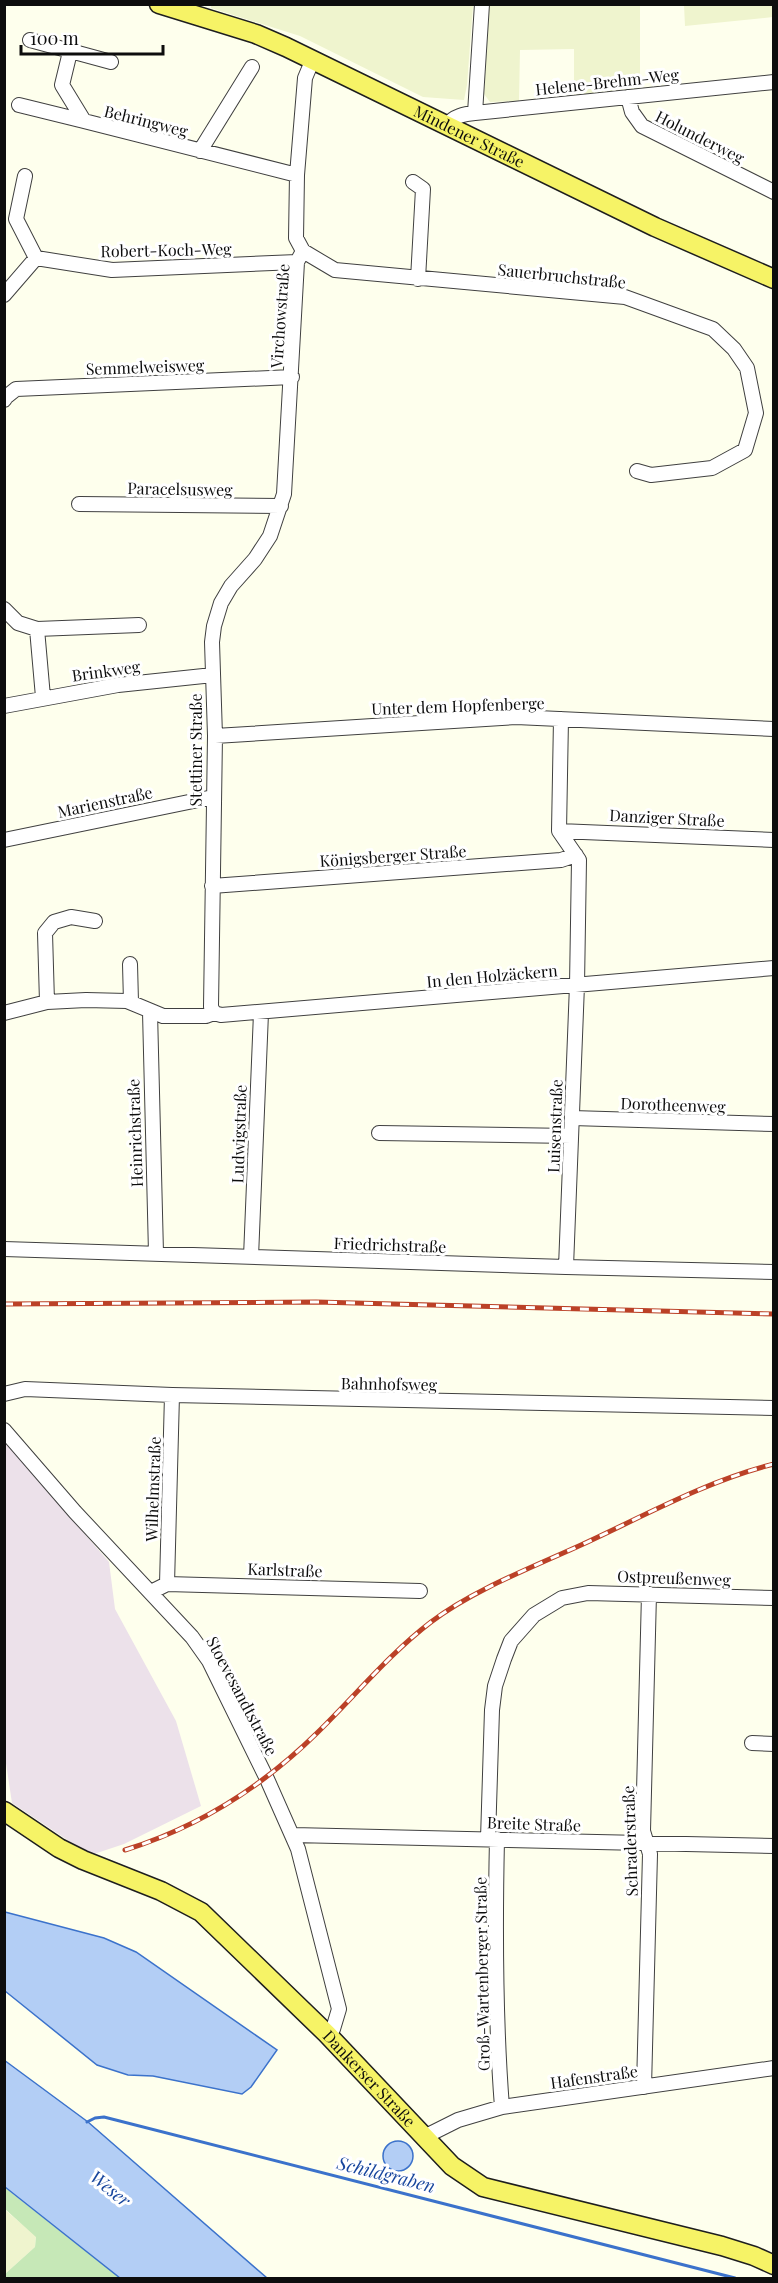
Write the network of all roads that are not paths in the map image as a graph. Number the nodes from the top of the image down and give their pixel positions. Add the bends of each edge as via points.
1 (159, 4) edge
2 (482, 4) edge
3 (30, 40) dead end
4 (70, 52) junction
5 (313, 59) junction
6 (111, 62) dead end
7 (252, 67) dead end
8 (774, 82) edge
9 (628, 97) junction
10 (20, 105) dead end
11 (475, 112) junction
12 (84, 122) junction
13 (447, 125) junction
14 (200, 152) junction
15 (297, 175) junction
16 (25, 176) dead end
17 (413, 182) dead end
18 (774, 192) edge
19 (300, 257) junction
20 (36, 258) junction
21 (418, 279) junction
22 (774, 279) edge
23 (4, 295) edge
24 (292, 377) junction
25 (4, 400) edge
26 (637, 471) dead end
27 (79, 504) dead end
28 (281, 506) junction
29 (4, 609) edge
30 (139, 625) dead end
31 (37, 629) junction
32 (213, 675) junction
33 (43, 697) junction
34 (4, 706) edge
35 (561, 719) junction
36 (774, 729) edge
37 (215, 736) junction
38 (213, 797) junction
39 (559, 831) junction
40 (4, 840) edge
41 (774, 840) edge
42 (576, 855) junction
43 (212, 886) junction
44 (95, 921) dead end
45 (130, 964) dead end
46 (774, 968) edge
47 (578, 985) junction
48 (47, 1002) junction
49 (131, 1002) junction
50 (150, 1012) junction
51 (261, 1012) junction
52 (4, 1013) edge
53 (214, 1013) junction
54 (572, 1118) junction
55 (774, 1124) edge
56 (379, 1133) dead end
57 (571, 1136) junction
58 (4, 1249) edge
59 (156, 1253) junction
60 (251, 1257) junction
61 (566, 1268) junction
62 (774, 1272) edge
63 (4, 1395) edge
64 (172, 1395) junction
65 (774, 1408) edge
66 (4, 1430) edge
67 (167, 1584) junction
68 (420, 1591) dead end
69 (151, 1592) junction
70 (574, 1594) joint
71 (649, 1594) junction
72 (774, 1598) edge
73 (752, 1743) dead end
74 (774, 1744) edge
75 (4, 1811) edge
76 (293, 1834) junction
77 (492, 1839) junction
78 (647, 1842) junction
79 (774, 1846) edge
80 (327, 2034) junction
81 (774, 2068) edge
82 (644, 2086) junction
83 (502, 2107) junction
84 (424, 2138) junction
85 (774, 2265) edge

1 - 5 main road, Mindener Straße via 256,34
2 - 11 street
3 - 4 street
4 - 6 street
4 - 12 street, Behringweg via 62,85
5 - 13 main road, Mindener Straße
5 - 15 street, Virchowstraße via 305,78
7 - 14 street, Behringweg
8 - 9 street, Helene-Brehm-Weg
9 - 11 street, Helene-Brehm-Weg
9 - 18 street, Holunderweg via 642,126
10 - 12 street, Behringweg
11 - 13 street, Helene-Brehm-Weg via 463,114
12 - 14 street, Behringweg
13 - 22 main road, Mindener Straße
14 - 15 street, Behringweg
15 - 19 street, Virchowstraße via 296,237
16 - 20 street via 16,219
17 - 21 street via 423,189
19 - 20 street, Robert-Koch-Weg via 112,270
19 - 21 street, Sauerbruchstraße via 335,270
19 - 24 street, Virchowstraße
20 - 23 street
21 - 26 street, Sauerbruchstraße via 625,297 712,329 734,349 747,368 756,413 745,450 712,468 651,475
24 - 25 street, Semmelweisweg via 16,389
24 - 28 street, Virchowstraße
27 - 28 street, Paracelsusweg
28 - 32 street, Stettiner Straße via 270,536 221,603 212,642
29 - 31 street via 18,623
30 - 31 street
31 - 33 street
32 - 33 street, Brinkweg
32 - 37 street, Stettiner Straße
33 - 34 street, Brinkweg
35 - 36 street, Unter dem Hopfenberge
35 - 37 street, Unter dem Hopfenberge via 516,717
35 - 39 street
37 - 38 street, Stettiner Straße
38 - 40 street, Marienstraße
38 - 43 street, Stettiner Straße
39 - 41 street, Danziger Straße
39 - 42 street
42 - 43 street, Königsberger Straße via 561,860
42 - 47 street, Luisenstraße
43 - 53 street, Stettiner Straße
44 - 48 street via 71,917 54,922 45,933
45 - 49 street
46 - 47 street, In den Holzäckern
47 - 51 street, In den Holzäckern
47 - 54 street, Luisenstraße
48 - 49 street
48 - 52 street
49 - 50 street
50 - 53 street, In den Holzäckern via 163,1016
50 - 59 street, Heinrichstraße
51 - 53 street, In den Holzäckern
51 - 60 street, Ludwigstraße
54 - 55 street, Dorotheenweg
54 - 57 street, Luisenstraße
56 - 57 street
57 - 61 street, Luisenstraße
58 - 59 street, Friedrichstraße
59 - 60 street, Friedrichstraße
60 - 61 street, Friedrichstraße
61 - 62 street, Friedrichstraße
63 - 64 street, Bahnhofsweg via 25,1389
64 - 65 street, Bahnhofsweg
64 - 67 street, Wilhelmstraße
66 - 69 street, Stoevesandtstraße
67 - 68 street, Karlstraße
67 - 69 street, Karlstraße
69 - 76 street, Stoevesandtstraße via 209,1661
70 - 71 street, Ostpreußenweg
70 - 77 street, Groß-Wartenberger Straße via 534,1615 511,1641 504,1659 492,1710
71 - 72 street, Ostpreußenweg
71 - 78 street, Schraderstraße via 643,1831
73 - 74 street
75 - 80 main road, Dankerser Straße via 59,1848 201,1912
76 - 77 street, Breite Straße
76 - 80 street, Stoevesandtstraße via 339,2009 333,2029
77 - 78 street, Breite Straße
77 - 83 street, Groß-Wartenberger Straße
78 - 79 street, Breite Straße
78 - 82 street, Schraderstraße via 650,1854
80 - 84 main road, Dankerser Straße
81 - 82 street, Hafenstraße
82 - 83 street, Hafenstraße
83 - 84 street, Hafenstraße via 458,2120
84 - 85 main road, Dankerser Straße via 452,2166 483,2187 712,2243

